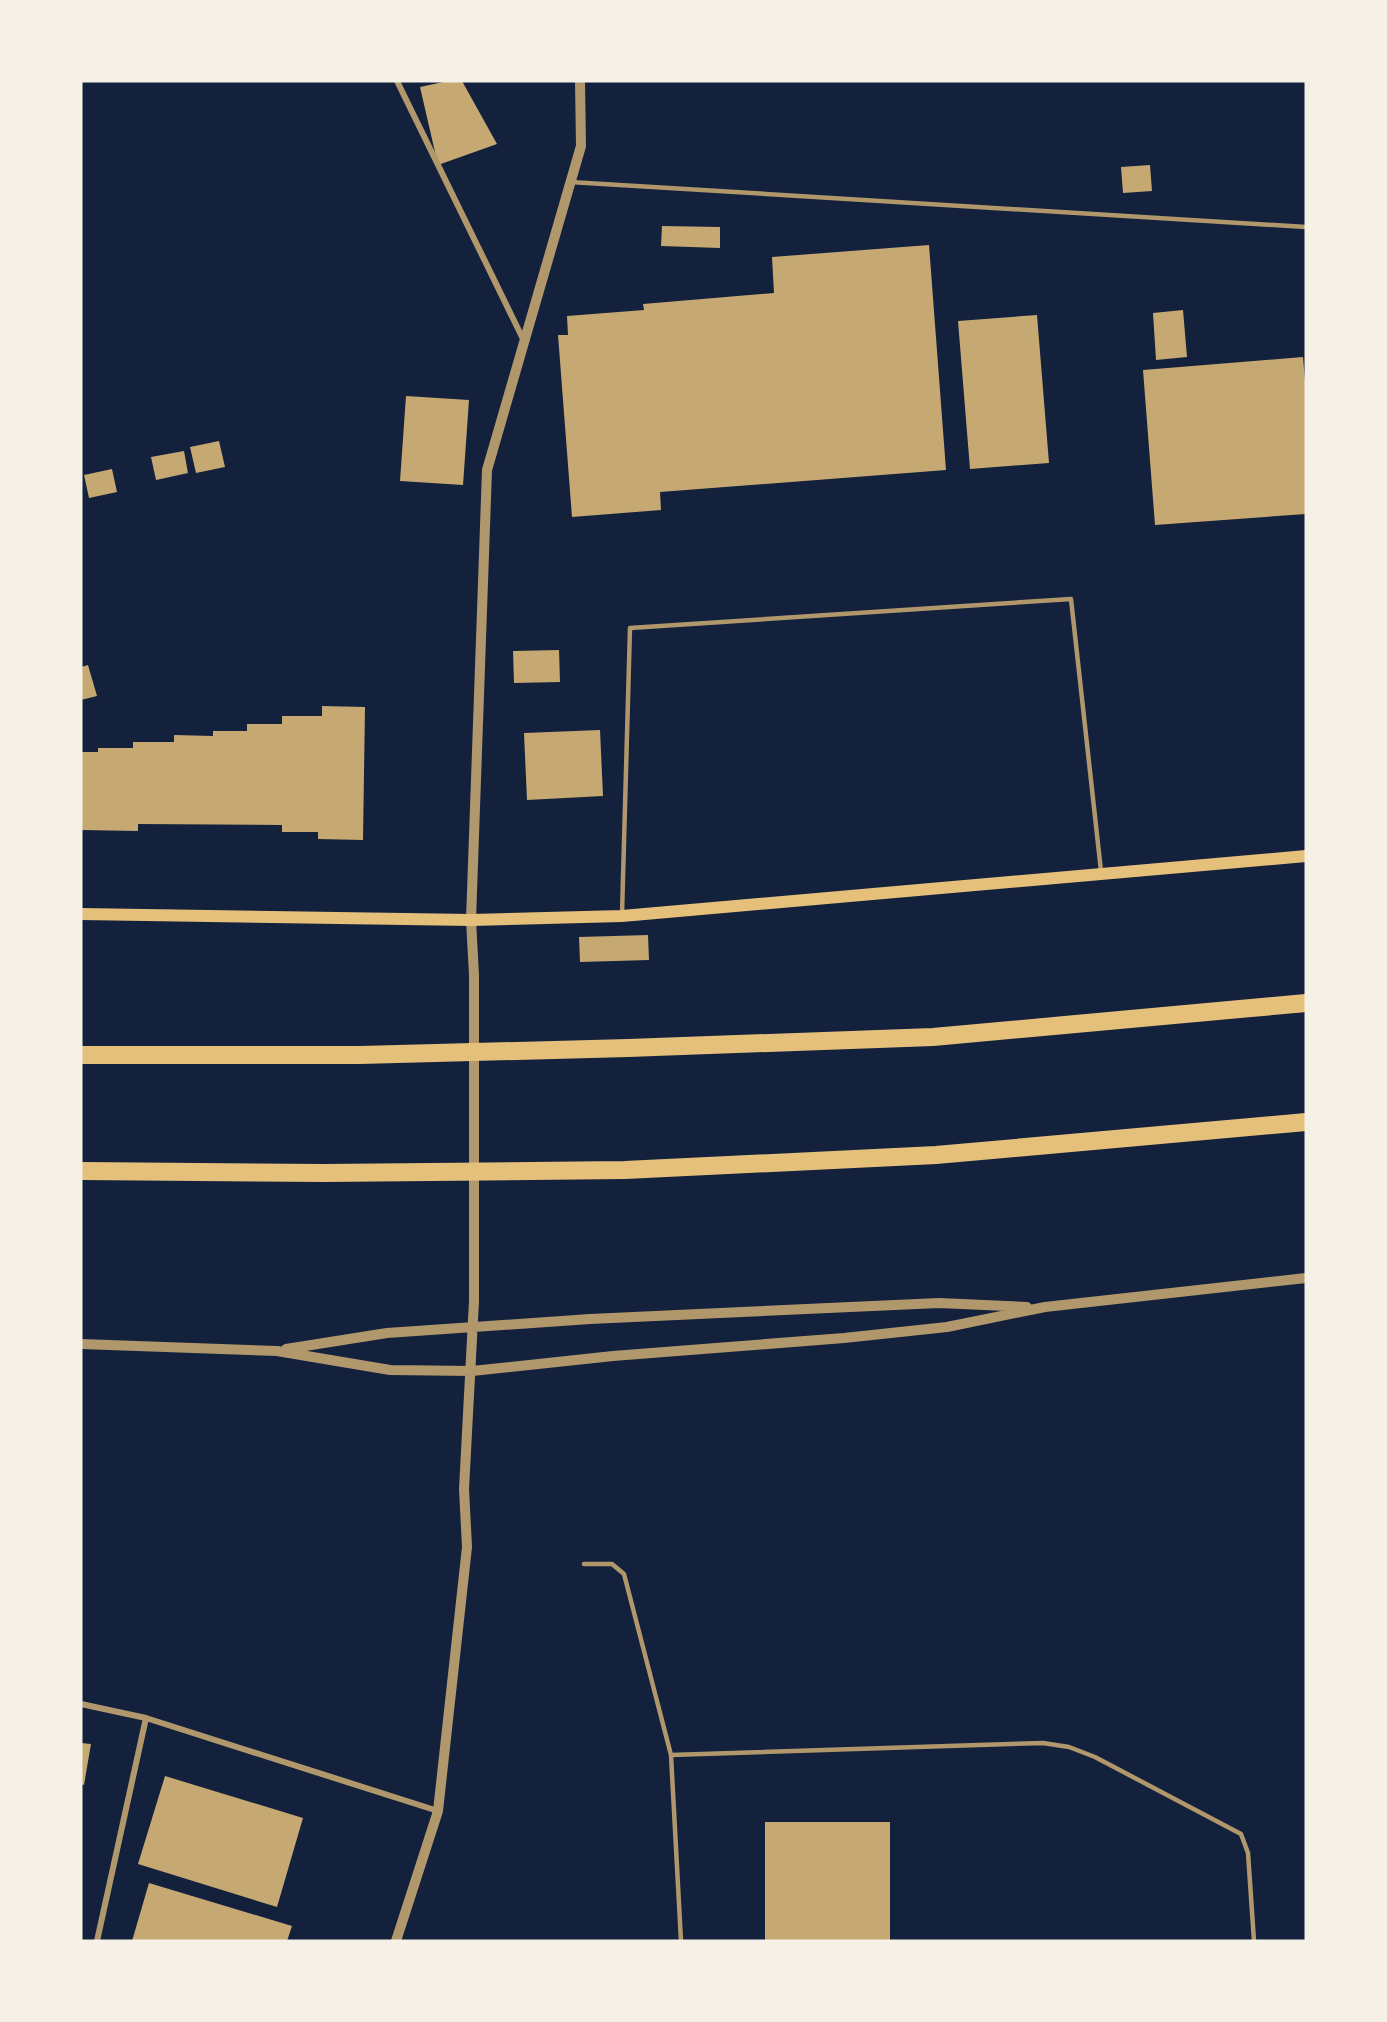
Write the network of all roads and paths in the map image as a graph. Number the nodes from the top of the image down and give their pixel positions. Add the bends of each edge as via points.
1 (397, 81) edge
2 (580, 81) edge
3 (570, 182) junction
4 (1306, 227) edge
5 (524, 341) junction
6 (1306, 856) edge
7 (1102, 874) junction
8 (81, 914) edge
9 (622, 916) junction
10 (471, 920) junction
11 (1306, 1004) edge
12 (81, 1055) edge
13 (1306, 1122) edge
14 (81, 1171) edge
15 (1306, 1278) edge
16 (1045, 1307) junction
17 (473, 1328) junction
18 (81, 1344) edge
19 (277, 1351) junction
20 (472, 1371) junction
21 (585, 1564) dead end
22 (81, 1704) edge
23 (146, 1718) junction
24 (672, 1755) junction
25 (438, 1810) junction
26 (97, 1941) edge
27 (396, 1941) edge
28 (681, 1941) edge
29 (1254, 1941) edge

1 - 5 street
2 - 3 street via 581,146
3 - 4 lane
3 - 5 street
5 - 10 street via 487,470
6 - 7 main road
7 - 9 main road
7 - 9 lane via 1071,598 630,628
8 - 10 main road
9 - 10 main road
10 - 17 street
11 - 12 highway via 933,1037 360,1055
13 - 14 highway via 936,1155 625,1170
15 - 16 street
16 - 17 street via 939,1303
16 - 20 street via 947,1327
17 - 19 street via 387,1333
17 - 20 street
18 - 19 street
19 - 20 street via 390,1370
20 - 25 street via 464,1489 467,1547
21 - 24 lane via 612,1564 624,1574
22 - 23 street
23 - 25 street
23 - 26 street
24 - 28 lane
24 - 29 lane via 1044,1743 1069,1747 1241,1834 1248,1853
25 - 27 street

